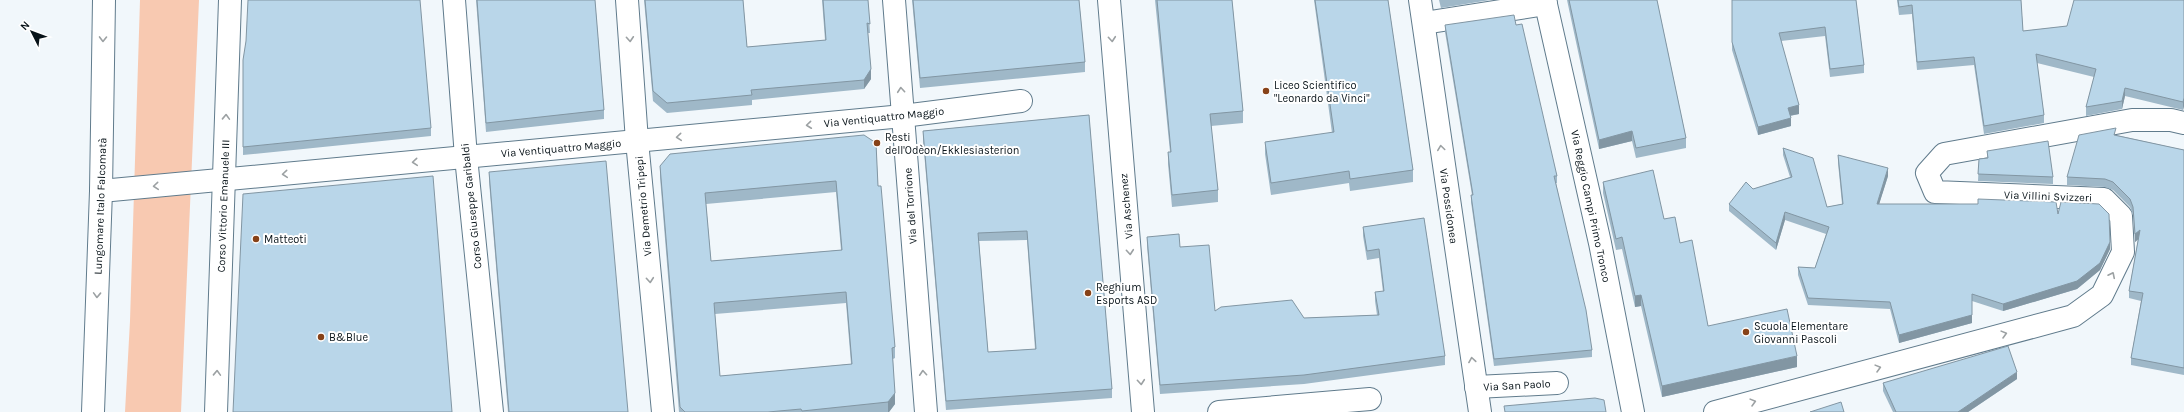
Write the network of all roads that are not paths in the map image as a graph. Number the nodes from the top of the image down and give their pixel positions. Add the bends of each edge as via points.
1 (104, 0) edge
2 (230, 0) edge
3 (454, 0) edge
4 (627, 0) edge
5 (894, 0) edge
6 (1108, 0) edge
7 (1420, 0) edge
8 (1546, 2) edge
9 (1424, 23) junction
10 (1021, 101) dead end
11 (904, 116) junction
12 (2184, 123) edge
13 (637, 141) junction
14 (466, 157) junction
15 (224, 180) junction
16 (100, 191) junction
17 (1557, 383) dead end
18 (1476, 387) junction
19 (1370, 399) dead end
20 (93, 412) edge
21 (216, 412) edge
22 (492, 412) edge
23 (663, 412) edge
24 (926, 412) edge
25 (1143, 412) edge
26 (1219, 412) edge
27 (1480, 412) edge
28 (1634, 412) edge
29 (1715, 412) edge

1 -> 16 street, Lungomare Italo Falcomatà
15 -> 2 street, Corso Vittorio Emanuele III
3 - 14 street, Corso Giuseppe Garibaldi
4 -> 13 street, Via Demetrio Tripepi
11 -> 5 street, Via del Torrione
6 -> 25 street, Via Aschenez
7 - 9 street, Via Possidonea
8 - 9 street
8 - 28 street, Via Reggio Campi Primo Tronco via 1600,243
18 -> 9 street, Via Possidonea
10 - 11 street, Via Ventiquattro Maggio
11 -> 13 street, Via Ventiquattro Maggio
24 -> 11 street, Via del Torrione
29 -> 12 street, Via Villini Svizzeri via 2073,316 2102,295 2123,252 2122,216 2104,199 1935,192 1926,172 1944,154 2132,120 2171,120
13 - 14 street, Via Ventiquattro Maggio
13 -> 23 street, Via Demetrio Tripepi
14 -> 15 street, Via Ventiquattro Maggio
14 - 22 street, Corso Giuseppe Garibaldi
15 -> 16 street, Via Ventiquattro Maggio
21 -> 15 street, Corso Vittorio Emanuele III
16 -> 20 street, Lungomare Italo Falcomatà
17 - 18 street, Via San Paolo
18 - 27 street, Via Possidonea
19 - 26 street

